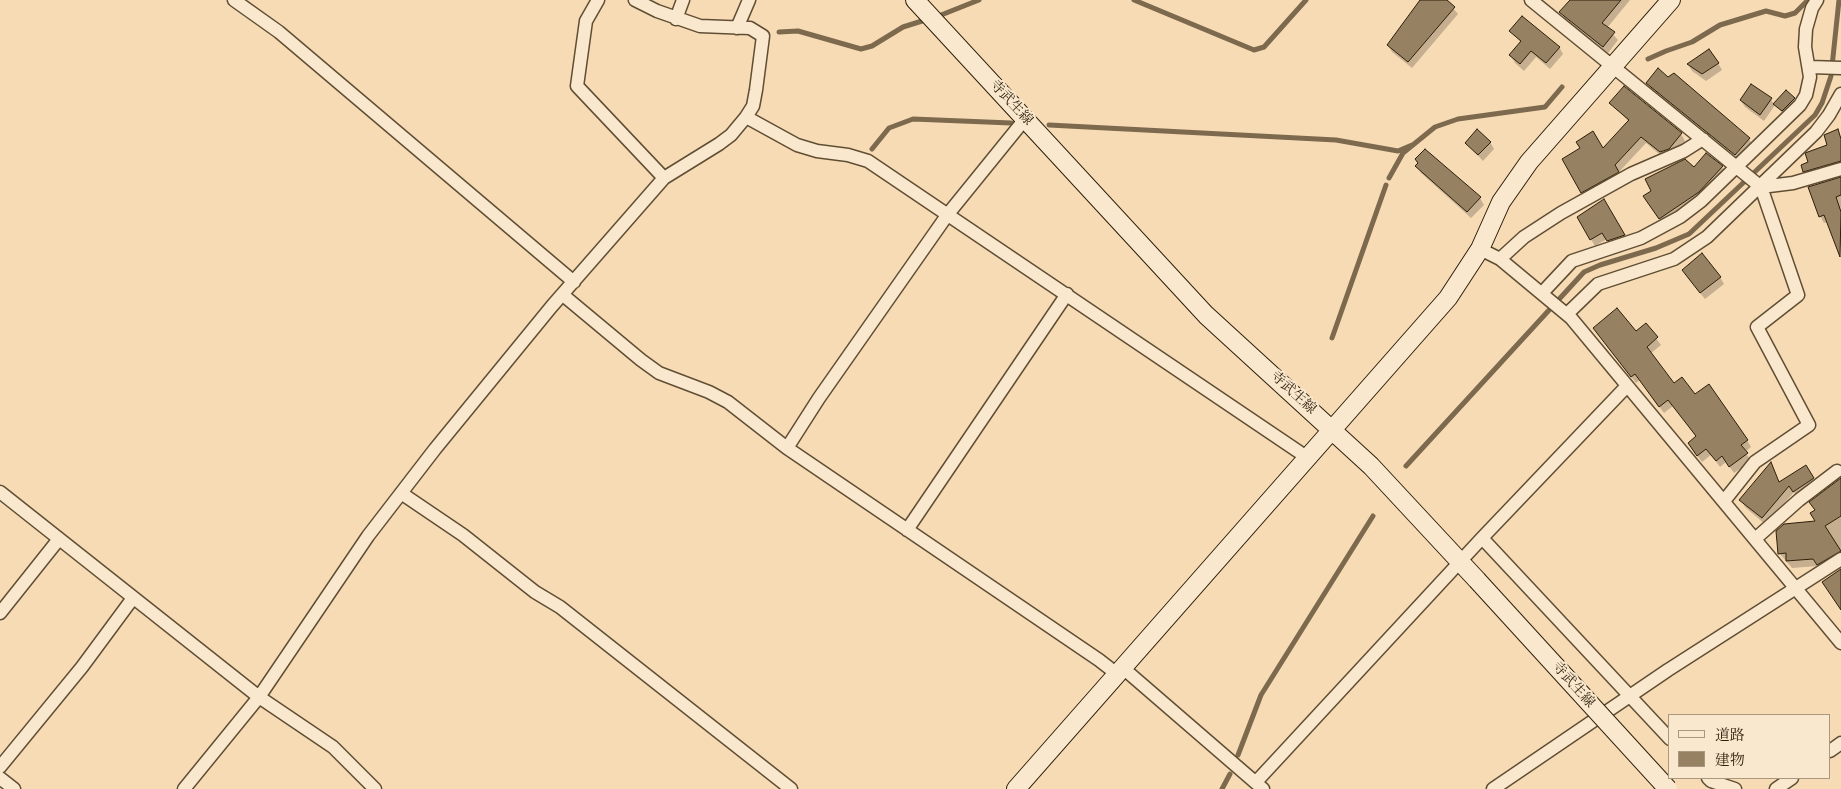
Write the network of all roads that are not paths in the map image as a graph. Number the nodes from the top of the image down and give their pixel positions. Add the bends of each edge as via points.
1 (234, 0) edge
2 (598, 0) edge
3 (635, 0) edge
4 (682, 0) edge
5 (749, 0) edge
6 (915, 0) edge
7 (1531, 0) edge
8 (1671, 0) edge
9 (1818, 0) edge
10 (676, 18) junction
11 (737, 28) junction
12 (1613, 65) junction
13 (1814, 67) junction
14 (1841, 68) edge
15 (1841, 94) edge
16 (746, 117) junction
17 (1025, 118) junction
18 (1703, 139) junction
19 (1739, 168) junction
20 (1841, 169) edge
21 (664, 178) junction
22 (1760, 186) junction
23 (948, 214) junction
24 (1480, 249) junction
25 (1500, 259) junction
26 (574, 282) junction
27 (563, 294) junction
28 (1067, 294) junction
29 (1544, 295) junction
30 (1565, 312) junction
31 (1627, 386) junction
32 (1333, 429) junction
33 (787, 448) junction
34 (1308, 458) junction
35 (1837, 471) dead end
36 (0, 492) edge
37 (401, 493) junction
38 (1724, 501) junction
39 (907, 530) junction
40 (1482, 538) junction
41 (59, 539) junction
42 (1755, 539) junction
43 (1841, 559) edge
44 (1460, 562) junction
45 (1795, 588) junction
46 (133, 598) junction
47 (0, 614) edge
48 (1841, 643) edge
49 (1120, 671) junction
50 (259, 697) junction
51 (1628, 697) junction
52 (1668, 737) edge
53 (0, 767) edge
54 (0, 778) edge
55 (1709, 779) edge
56 (1791, 779) edge
57 (1259, 785) edge
58 (14, 789) edge
59 (184, 789) edge
60 (375, 789) edge
61 (791, 789) edge
62 (1016, 789) edge
63 (1493, 789) edge
64 (1668, 789) edge
65 (1736, 789) edge
66 (1776, 789) edge

1 - 26 street via 279,32
2 - 21 street via 586,21 577,86
3 - 10 street
4 - 10 street
5 - 11 street
6 - 17 main road, 寺武生線
7 - 12 street
8 - 12 main road
9 - 13 street via 1812,8 1805,38
10 - 11 street via 700,26
11 - 16 street via 750,28 763,36 756,90
12 - 18 street
12 - 24 main road via 1514,182 1501,202
13 - 14 street
13 - 19 street via 1800,106
15 - 22 street via 1823,123
16 - 21 street via 731,136
16 - 23 street via 797,145 862,158
17 - 23 street
17 - 32 main road, 寺武生線 via 1206,314
18 - 19 street
18 - 25 street via 1631,174 1561,214 1524,237
19 - 22 street
19 - 29 street via 1680,217 1633,241 1572,261
20 - 22 street via 1794,183
21 - 26 street
22 - 30 street via 1708,237 1688,250 1661,264 1598,284
22 - 38 street via 1798,295 1757,327 1809,426 1755,462
23 - 28 street
23 - 33 street
24 - 25 street
24 - 32 main road via 1448,298
25 - 29 street
26 - 27 street
27 - 33 street via 641,360 659,372 728,402
27 - 37 street
28 - 34 street
28 - 39 street
29 - 30 street
30 - 31 street
31 - 38 street
31 - 40 street
32 - 34 main road
32 - 44 main road, 寺武生線
33 - 39 street
34 - 49 main road
35 - 42 street
36 - 41 street
37 - 50 street via 368,536
37 - 61 street via 560,607
38 - 42 street
39 - 49 street
40 - 44 street
40 - 51 street
41 - 46 street
41 - 47 street
42 - 45 street
43 - 45 street
44 - 57 street
44 - 64 main road, 寺武生線, bridge
45 - 48 street
45 - 51 street
46 - 50 street
46 - 53 street via 82,667
49 - 57 street
49 - 62 main road
50 - 59 street
50 - 60 street via 333,747
51 - 52 street
51 - 63 street
54 - 58 street
55 - 65 street
56 - 66 street

